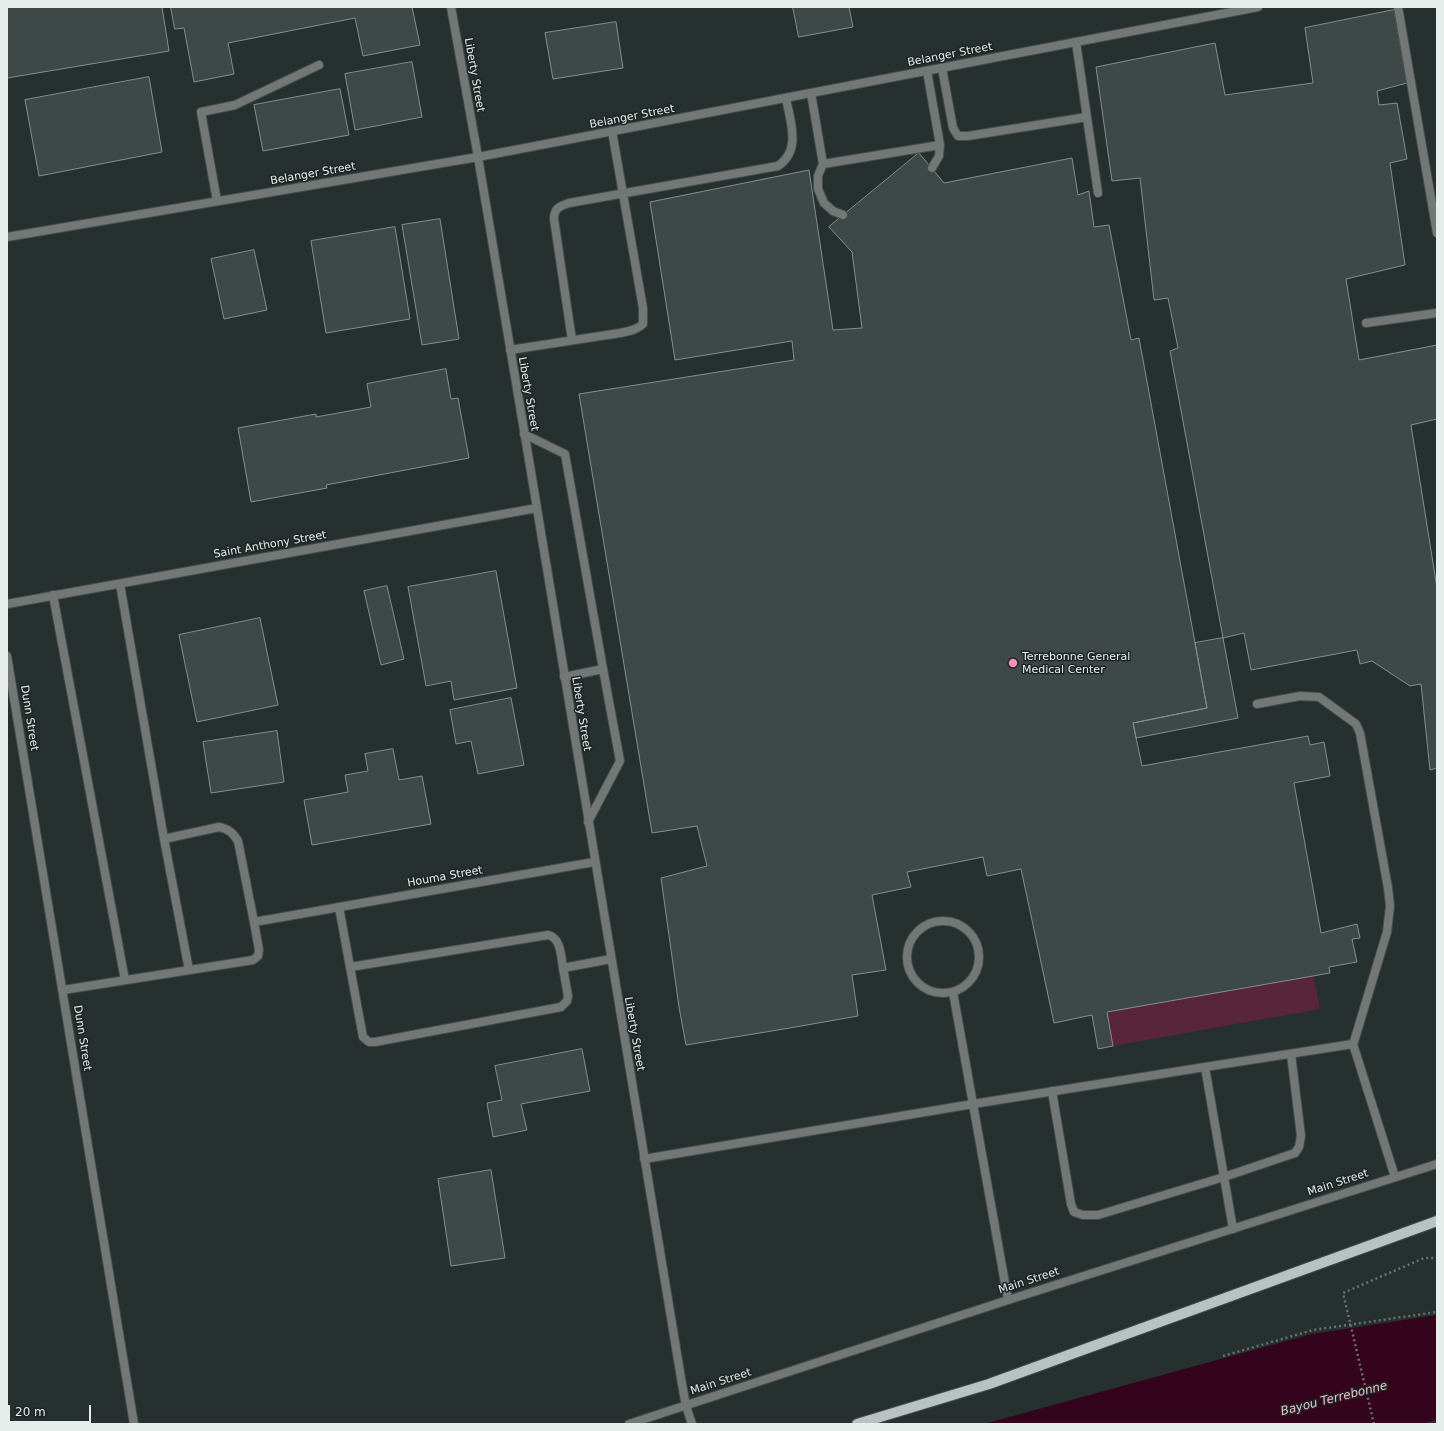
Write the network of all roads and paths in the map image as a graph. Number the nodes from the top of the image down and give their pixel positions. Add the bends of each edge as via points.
1 (451, 7) edge
2 (1258, 7) edge
3 (1398, 7) edge
4 (1076, 42) junction
5 (319, 65) dead end
6 (942, 68) junction
7 (927, 71) junction
8 (811, 93) junction
9 (786, 98) junction
10 (1087, 117) junction
11 (612, 132) junction
12 (940, 145) junction
13 (478, 157) junction
14 (823, 164) junction
15 (932, 168) dead end
16 (623, 193) junction
17 (1098, 193) dead end
18 (217, 202) junction
19 (843, 216) dead end
20 (1437, 233) edge
21 (7, 236) edge
22 (1437, 313) edge
23 (1366, 323) dead end
24 (572, 340) junction
25 (510, 350) junction
26 (524, 434) junction
27 (537, 508) junction
28 (120, 584) junction
29 (53, 595) junction
30 (7, 604) edge
31 (7, 656) edge
32 (603, 669) junction
33 (564, 677) junction
34 (1257, 704) dead end
35 (588, 822) junction
36 (164, 839) junction
37 (594, 862) junction
38 (339, 908) junction
39 (254, 922) junction
40 (611, 959) junction
41 (350, 967) junction
42 (563, 968) junction
43 (189, 970) junction
44 (125, 980) junction
45 (63, 990) junction
46 (953, 992) junction
47 (1353, 1045) junction
48 (1291, 1054) junction
49 (1205, 1067) junction
50 (1052, 1091) junction
51 (973, 1104) junction
52 (644, 1159) junction
53 (1437, 1164) edge
54 (1224, 1176) junction
55 (1395, 1177) junction
56 (1437, 1221) edge
57 (1233, 1229) junction
58 (1437, 1258) edge
59 (1008, 1300) junction
60 (1437, 1312) edge
61 (1351, 1325) junction
62 (1223, 1356) dead end
63 (686, 1406) junction
64 (134, 1424) edge
65 (629, 1424) edge
66 (692, 1424) edge
67 (857, 1424) edge
68 (1374, 1424) edge

1 - 13 street, Liberty Street
2 - 4 street, Belanger Street
3 - 20 street
4 - 6 street, Belanger Street
4 - 10 street
5 - 18 street via 235,105 201,112
6 - 7 street, Belanger Street
6 - 10 street via 953,128 958,136
7 - 8 street, Belanger Street
7 - 12 street
8 - 9 street, Belanger Street
8 - 14 street
9 - 11 street, Belanger Street
9 - 16 street via 793,145 785,161 778,166
10 - 17 street
11 - 13 street, Belanger Street
11 - 16 street
12 - 14 street
12 - 15 street
13 - 18 street, Belanger Street
13 - 25 street, Liberty Street
14 - 19 street via 818,176 818,189 824,203
16 - 24 street via 569,203 559,206 554,212
16 - 24 street via 644,308 643,324 632,331
18 - 21 street, Belanger Street
22 - 23 street
24 - 25 street
25 - 26 street, Liberty Street
26 - 27 street, Liberty Street
26 - 32 street via 565,454
27 - 28 street, Saint Anthony Street
27 - 33 street, Liberty Street
28 - 29 street, Saint Anthony Street
28 - 36 street
29 - 30 street, Saint Anthony Street
29 - 44 street
31 - 45 street, Dunn Street
32 - 33 street
32 - 35 street via 620,761
33 - 35 street, Liberty Street
34 - 47 street via 1300,696 1319,697 1356,724 1360,733 1390,906 1387,932
35 - 37 street, Liberty Street
36 - 39 street via 219,827 226,828 234,834 238,841
36 - 43 street
37 - 38 street, Houma Street
37 - 40 street, Liberty Street
38 - 39 street, Houma Street
38 - 41 street
39 - 43 street via 259,950 258,956 253,960
40 - 42 street
40 - 52 street, Liberty Street
41 - 42 street via 548,935 557,941
41 - 42 street via 363,1038 369,1042 561,1007 568,1001
43 - 44 street
44 - 45 street
45 - 64 street, Dunn Street
46 - 46 street via 973,979 980,956 971,933 962,926 939,921 918,931 910,941 907,952 908,964 912,975 924,988 941,993
46 - 51 street
47 - 48 street
47 - 55 street
48 - 49 street
48 - 54 street via 1301,1136 1299,1147 1295,1153
49 - 50 street
49 - 54 street
50 - 51 street
50 - 54 street via 1074,1212 1083,1215 1098,1214
51 - 52 street
51 - 59 street
52 - 63 street, Liberty Street
53 - 55 street, Main Street
54 - 57 street
55 - 57 street, Main Street
56 - 67 main road via 989,1384
57 - 59 street, Main Street
58 - 61 path via 1424,1258 1343,1293
59 - 63 street, Main Street
60 - 61 path
61 - 62 path via 1313,1330
61 - 68 path
63 - 65 street, Main Street
63 - 66 street, Liberty Street

